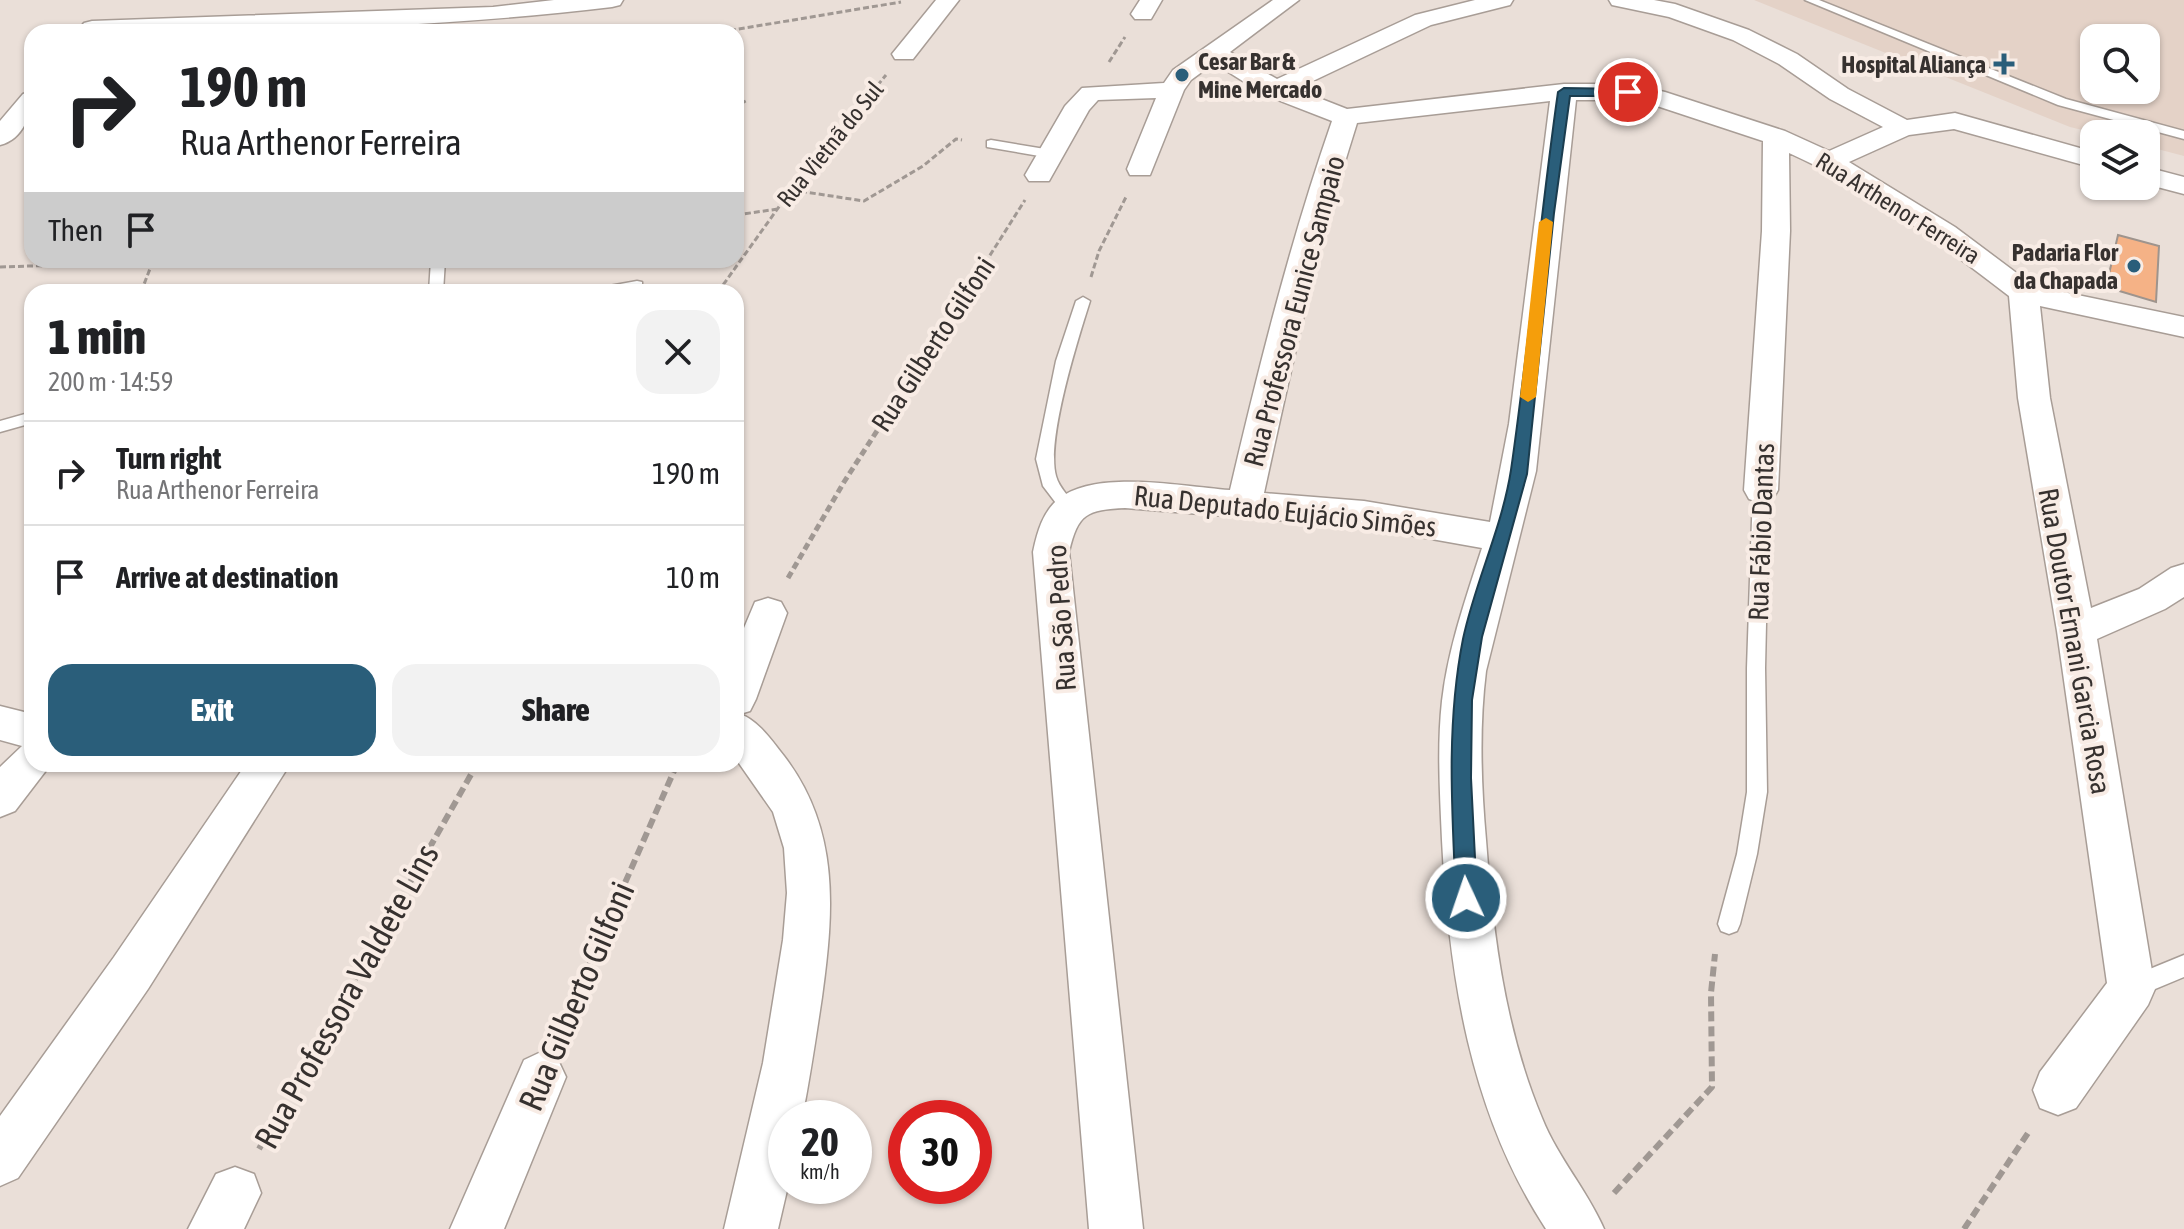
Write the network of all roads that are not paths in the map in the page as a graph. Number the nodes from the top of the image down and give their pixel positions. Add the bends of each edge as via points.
1 (90, 0) edge
2 (612, 0) edge
3 (948, 0) edge
4 (1288, 0) edge
5 (1502, 0) edge
6 (1620, 0) edge
7 (1810, 0) edge
8 (90, 24) edge
9 (241, 24) edge
10 (1213, 52) junction
11 (904, 54) road end
12 (1172, 90) junction
13 (1274, 90) junction
14 (1564, 92) junction
15 (24, 108) edge
16 (1346, 117) junction
17 (1903, 128) junction
18 (2184, 135) edge
19 (0, 137) edge
20 (1776, 137) junction
21 (991, 144) road end
22 (2080, 156) edge
23 (1829, 161) junction
24 (1045, 165) joint
25 (1140, 169) road end
26 (2160, 179) edge
27 (2184, 186) edge
28 (2024, 293) junction
29 (1083, 301) road end
30 (2184, 327) edge
31 (24, 420) edge
32 (0, 427) edge
33 (1761, 490) joint
34 (1244, 506) junction
35 (1068, 507) junction
36 (1503, 538) junction
37 (2184, 578) edge
38 (768, 613) road end
39 (2076, 631) junction
40 (744, 678) edge
41 (0, 723) edge
42 (24, 729) edge
43 (744, 739) edge
44 (24, 770) edge
45 (264, 772) edge
46 (0, 798) edge
47 (1729, 924) road end
48 (2184, 966) edge
49 (2131, 989) junction
50 (541, 1077) road end
51 (2058, 1090) road end
52 (0, 1160) edge
53 (477, 1229) edge
54 (751, 1229) edge
55 (1116, 1229) edge
56 (1577, 1229) edge

1 - 8 street
2 - 9 street via 493,14
3 - 11 street, Rua Vietnã do Sul
4 - 10 street
5 - 13 street via 1423,20
6 - 17 street via 1675,11 1741,35
7 - 18 lane via 2062,102
10 - 12 street via 1182,75
10 - 13 street, Rua Arthenor Ferreira
12 - 24 street via 1091,93
12 - 25 street
13 - 16 street, Rua Arthenor Ferreira
14 - 16 street, Rua Arthenor Ferreira
14 - 20 street, Rua Arthenor Ferreira via 1656,97
14 - 36 street via 1518,474
15 - 19 street
16 - 34 street, Rua Professora Eunice Sampaio via 1280,345
17 - 22 street via 1955,121
17 - 23 street
20 - 23 street, Rua Arthenor Ferreira
20 - 33 street, Rua Fábio Dantas
21 - 24 lane
23 - 28 street, Rua Arthenor Ferreira via 1945,233
26 - 27 street
28 - 30 street
28 - 39 street, Rua Doutor Ernani Garcia Rosa via 2034,398
29 - 35 lane, Rua São Pedro via 1064,361 1044,459 1049,482
31 - 32 lane
33 - 47 lane, Rua Fábio Dantas via 1757,792
34 - 35 street, Rua Deputado Eujácio Simões via 1125,495 1093,496
34 - 36 street, Rua Deputado Eujácio Simões via 1364,514
35 - 55 street, Rua São Pedro via 1055,527 1051,552
36 - 56 street via 1473,637 1462,700 1466,898 1489,1036 1518,1125 1555,1200
37 - 39 street via 2152,599
38 - 40 street
39 - 49 street, Rua Doutor Ernani Garcia Rosa
41 - 42 street
43 - 54 street via 785,788 801,829 809,878 805,953 790,1048
44 - 46 street
45 - 52 street
48 - 49 lane
49 - 51 street
50 - 53 street, Rua Gilberto Gilfoni

